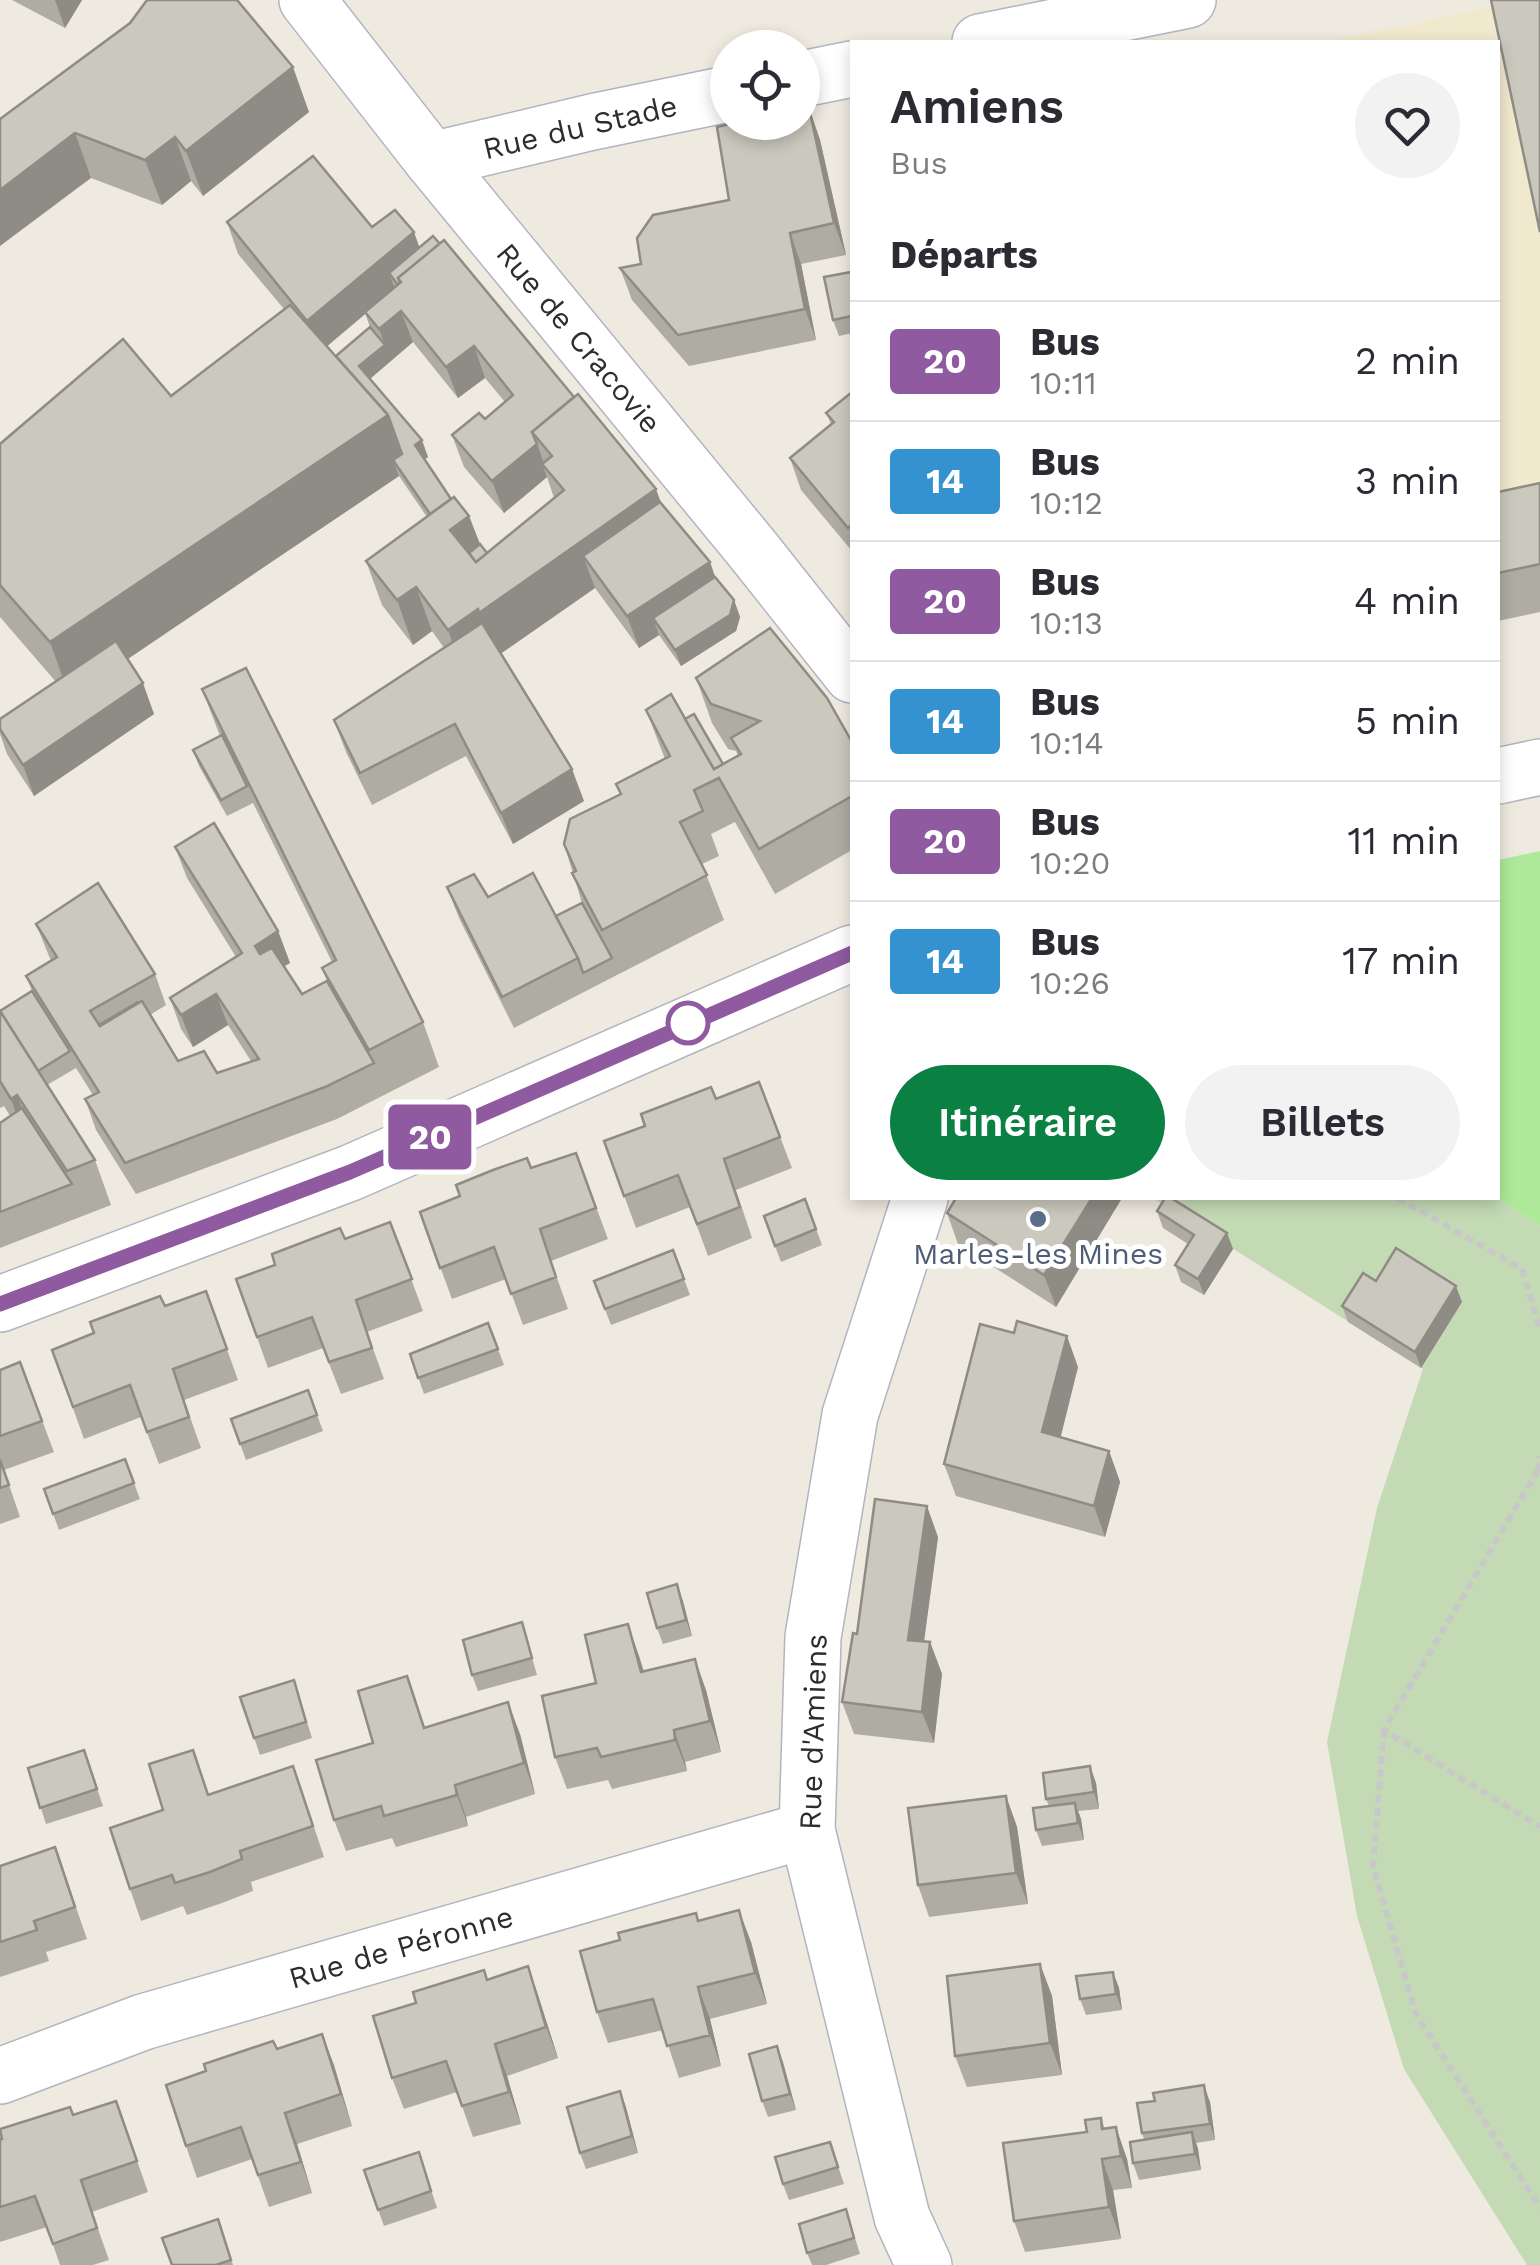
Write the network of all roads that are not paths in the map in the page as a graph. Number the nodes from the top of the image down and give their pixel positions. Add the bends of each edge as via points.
1 (307, 0) edge
2 (1188, 0) edge
3 (990, 40) edge
4 (850, 69) edge
5 (820, 75) edge
6 (710, 98) edge
7 (432, 160) junction
8 (850, 672) edge
9 (1540, 767) edge
10 (1500, 776) edge
11 (850, 954) edge
12 (919, 1200) edge
13 (0, 1304) edge
14 (806, 1830) junction
15 (0, 2076) edge
16 (924, 2265) edge

1 - 7 street, Rue de Cracovie
2 - 3 street
4 - 5 street
6 - 7 street, Rue du Stade
7 - 8 street, Rue de Cracovie
9 - 10 street
11 - 13 street via 350,1172
12 - 14 street, Rue d'Amiens via 850,1415 813,1637
14 - 15 street, Rue de Péronne via 143,2022
14 - 16 street, Rue d'Amiens via 902,2217

